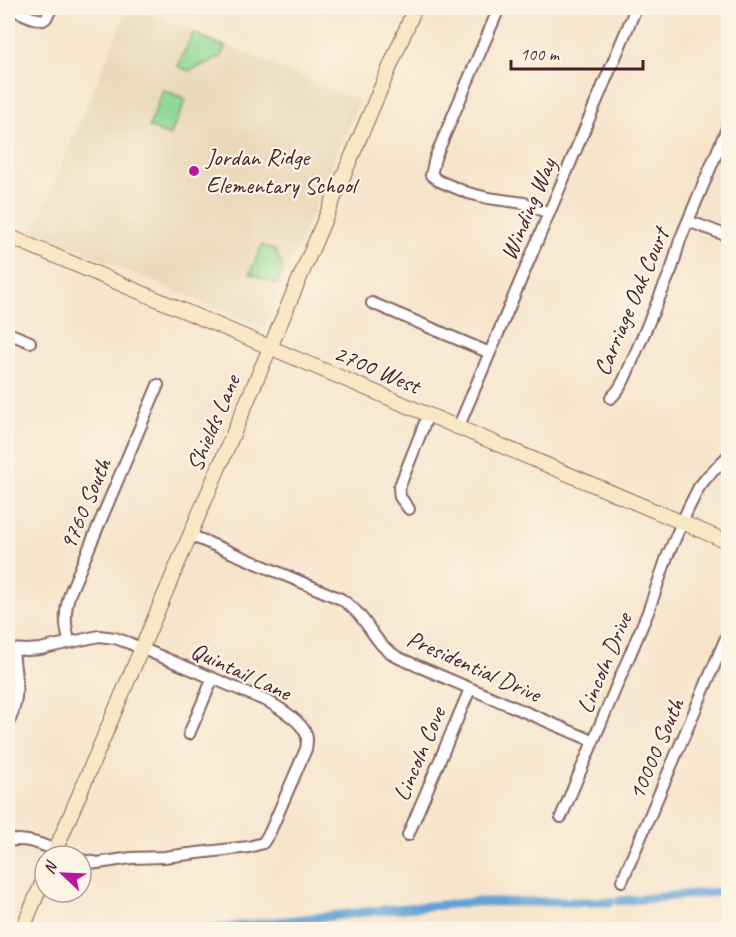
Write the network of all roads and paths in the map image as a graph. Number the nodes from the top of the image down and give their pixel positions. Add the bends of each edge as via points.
1 (9, 8) edge
2 (52, 8) edge
3 (415, 8) edge
4 (499, 8) edge
5 (636, 8) edge
6 (729, 126) edge
7 (549, 213) junction
8 (688, 221) junction
9 (8, 236) edge
10 (729, 236) edge
11 (372, 303) dead end
12 (8, 333) edge
13 (30, 342) dead end
14 (270, 348) junction
15 (490, 353) junction
16 (158, 386) dead end
17 (611, 398) dead end
18 (428, 415) junction
19 (458, 428) junction
20 (729, 456) edge
21 (410, 509) dead end
22 (681, 523) junction
23 (190, 535) junction
24 (729, 542) edge
25 (729, 633) edge
26 (69, 642) junction
27 (142, 648) junction
28 (10, 649) edge
29 (213, 678) junction
30 (470, 689) junction
31 (10, 719) dead end
32 (189, 734) dead end
33 (593, 741) junction
34 (561, 817) dead end
35 (408, 835) dead end
36 (8, 841) edge
37 (39, 844) edge
38 (63, 844) edge
39 (93, 862) edge
40 (622, 881) dead end
41 (33, 904) edge
42 (22, 930) edge

1 - 2 street via 43,20
3 - 14 main road, Shields Lane
4 - 7 street via 431,175 468,193 524,203
5 - 7 street, Winding Way
6 - 8 street, Carriage Oak Court
7 - 15 street, Winding Way
8 - 10 street
8 - 17 street, Carriage Oak Court via 624,380
9 - 14 main road, 2700 West
11 - 15 street
12 - 13 street
14 - 18 main road, 2700 West
14 - 23 main road, Shields Lane
15 - 19 street, Winding Way
16 - 26 street, 9760 South via 70,593 65,613
18 - 19 main road, 2700 West
18 - 21 street via 399,488 400,497
19 - 22 main road, 2700 West
20 - 22 street, Lincoln Drive via 699,487
22 - 24 main road, 2700 West
22 - 33 street, Lincoln Drive
23 - 27 main road, Shields Lane
23 - 30 street, Presidential Drive via 341,599 363,617 389,652
25 - 40 street, 10000 South
26 - 27 street, Quintail Lane via 99,636
26 - 28 street, Quintail Lane via 27,651
27 - 29 street, Quintail Lane
27 - 38 main road, Shields Lane
28 - 31 street via 17,698
29 - 32 street
29 - 39 street, Quintail Lane via 275,706 307,735 306,749 270,832 262,843 249,847
30 - 33 street, Presidential Drive
30 - 35 street, Lincoln Cove
33 - 34 street, Lincoln Drive
36 - 37 street via 21,839
41 - 42 main road

